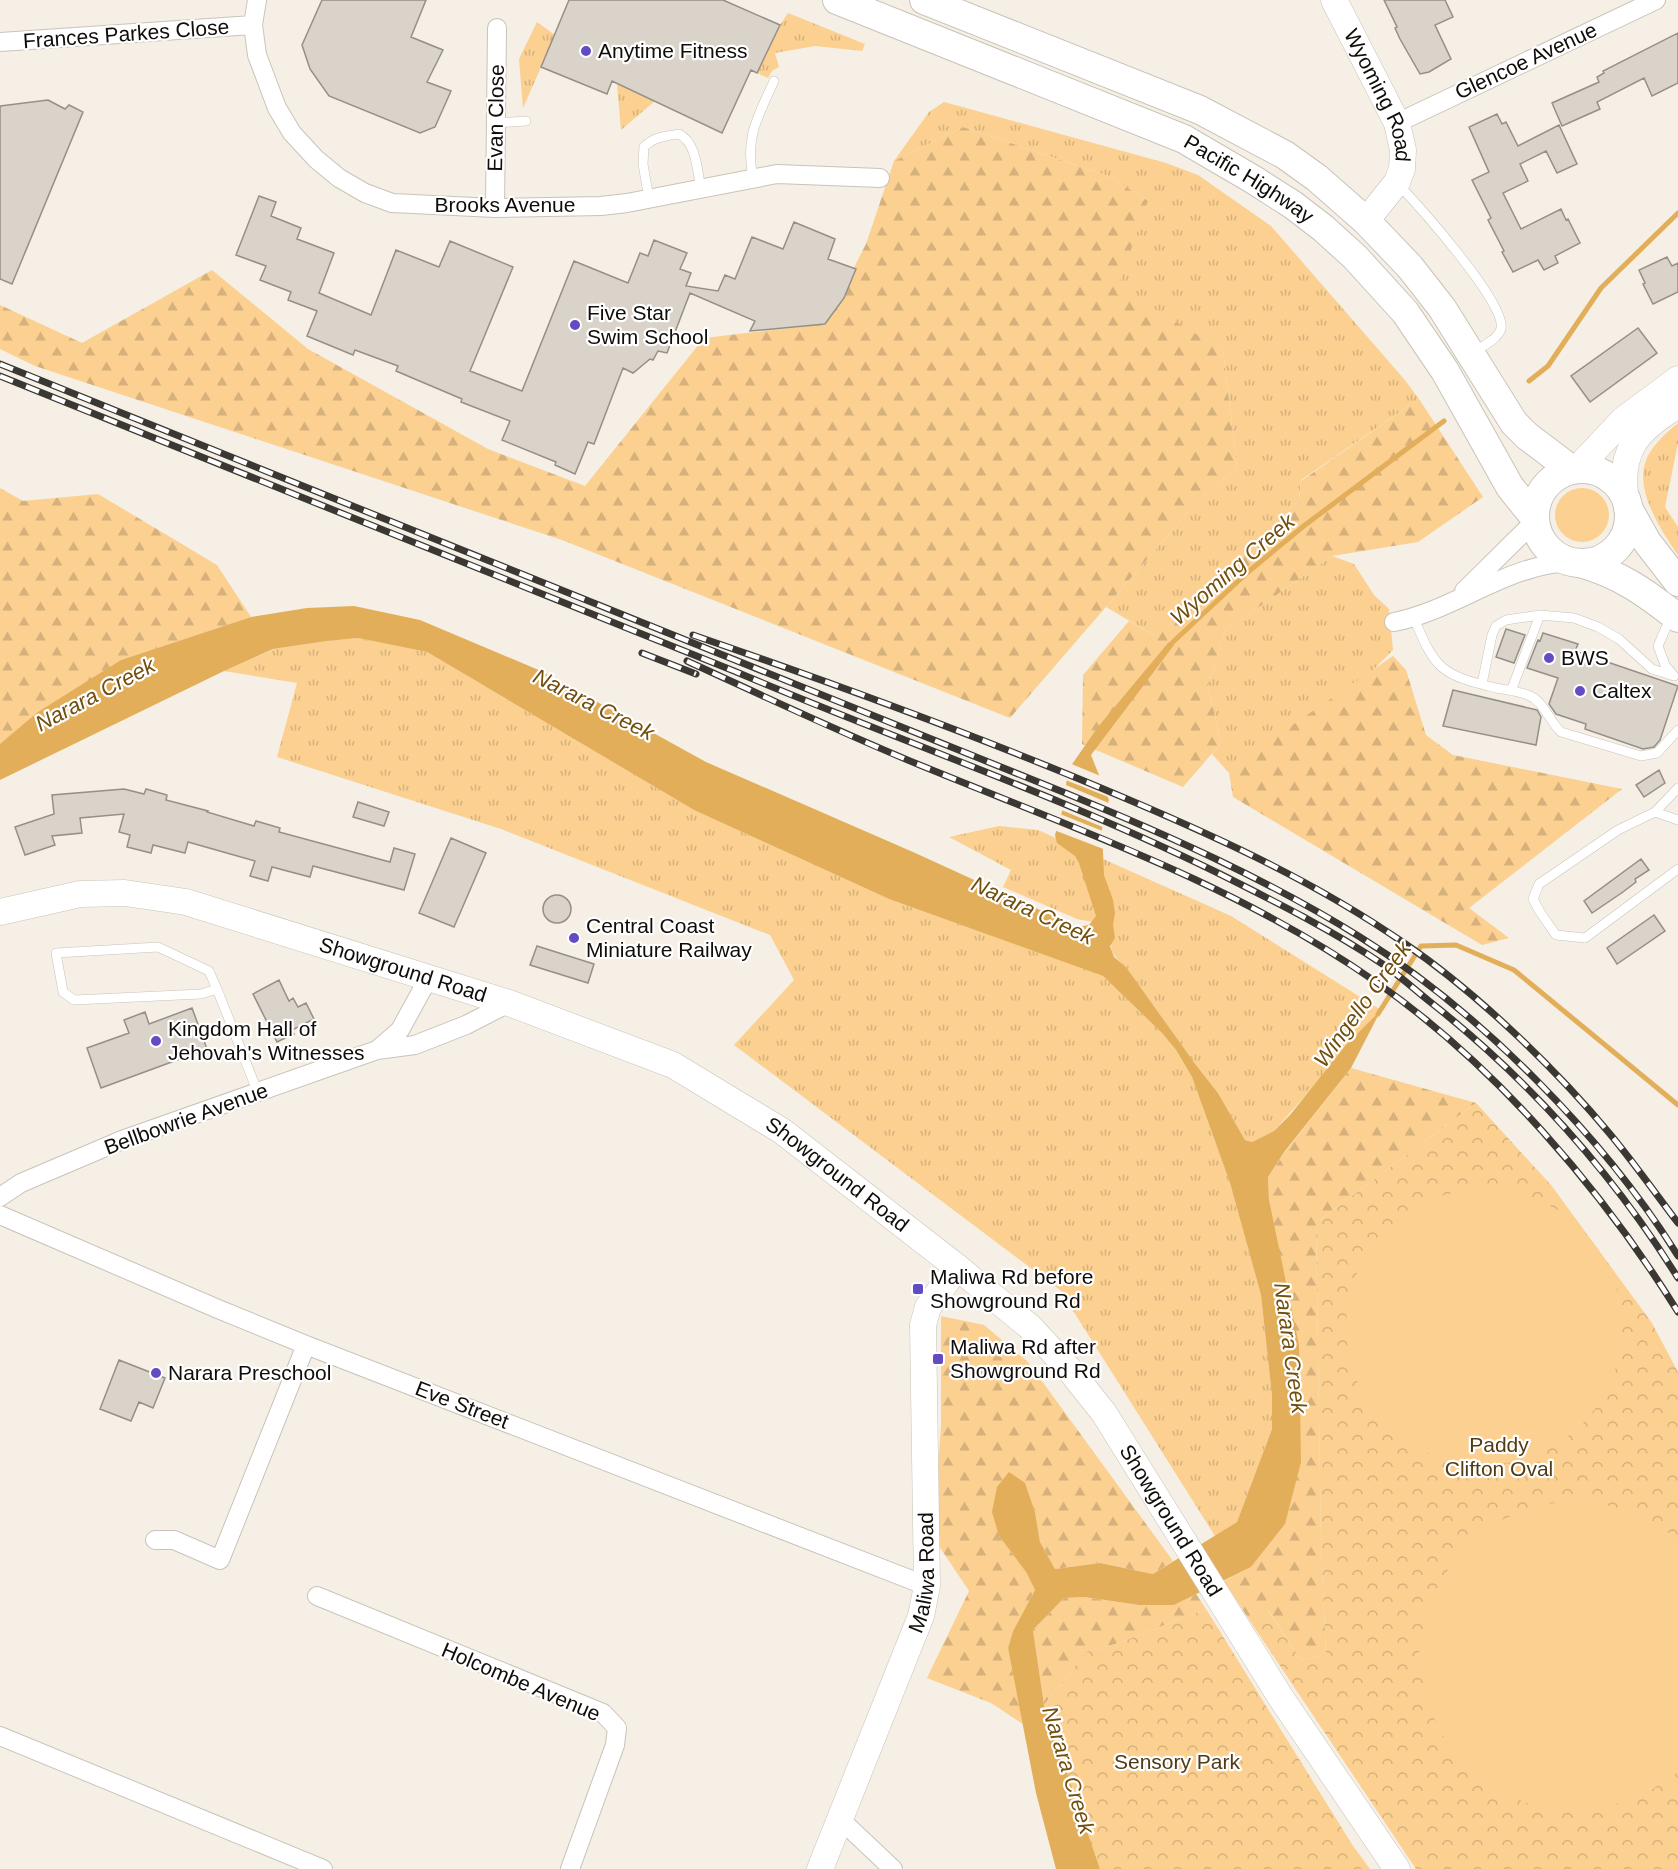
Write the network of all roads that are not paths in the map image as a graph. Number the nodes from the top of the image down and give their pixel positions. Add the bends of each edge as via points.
1 (257, 0) edge
2 (837, 0) edge
3 (924, 0) edge
4 (1334, 0) edge
5 (1656, 0) edge
6 (253, 26) junction
7 (497, 28) dead end
8 (0, 42) edge
9 (774, 81) dead end
10 (526, 122) dead end
11 (496, 123) junction
12 (1397, 123) junction
13 (880, 178) dead end
14 (753, 179) junction
15 (1397, 182) junction
16 (701, 189) junction
17 (650, 199) junction
18 (495, 208) junction
19 (1366, 221) junction
20 (1405, 312) junction
21 (1471, 354) junction
22 (1676, 387) edge
23 (1574, 470) junction
24 (1627, 504) junction
25 (1535, 519) junction
26 (1576, 562) junction
27 (1678, 582) edge
28 (1448, 603) junction
29 (1539, 615) junction
30 (1675, 616) edge
31 (1414, 618) junction
32 (1394, 622) dead end
33 (1676, 678) edge
34 (1482, 684) junction
35 (1511, 691) junction
36 (1678, 730) edge
37 (1678, 788) edge
38 (1655, 812) junction
39 (1678, 820) edge
40 (1678, 869) edge
41 (0, 912) edge
42 (428, 979) junction
43 (217, 989) junction
44 (509, 1003) junction
45 (377, 1050) junction
46 (258, 1093) junction
47 (0, 1197) edge
48 (0, 1215) edge
49 (957, 1268) junction
50 (306, 1345) junction
51 (155, 1540) dead end
52 (927, 1586) junction
53 (317, 1596) dead end
54 (0, 1736) edge
55 (840, 1819) junction
56 (323, 1869) edge
57 (570, 1869) edge
58 (820, 1869) edge
59 (893, 1869) edge
60 (1397, 1869) edge

1 - 6 street, Brooks Avenue
2 - 20 main road, Pacific Highway via 1184,140 1254,180 1323,228
3 - 19 main road, Pacific Highway via 1200,110 1285,155
4 - 12 street, Wyoming Road
5 - 12 street, Glencoe Avenue
6 - 8 street, Frances Parkes Close
6 - 18 street, Brooks Avenue via 257,55 277,108 292,134 339,178 392,203
7 - 11 street, Evan Close
9 - 14 lane via 752,132
10 - 11 lane
11 - 18 street, Evan Close
12 - 15 street, Wyoming Road via 1404,157
13 - 14 street, Brooks Avenue via 777,174
14 - 16 street, Brooks Avenue
15 - 19 street, Wyoming Road
15 - 21 lane via 1438,228 1502,320 1496,338
16 - 17 street, Brooks Avenue
16 - 17 lane via 688,141 679,134 662,136 644,147
17 - 18 street, Brooks Avenue via 601,206
19 - 20 main road via 1365,243 1396,287
19 - 21 main road, Pacific Highway via 1410,267
20 - 25 main road, Pacific Highway via 1445,371 1510,487
21 - 23 main road, Pacific Highway via 1514,423
22 - 23 street via 1623,420
22 - 24 street via 1631,445 1624,471
23 - 24 main road via 1594,471 1608,477 1619,487
23 - 25 main road via 1546,486 1538,499
24 - 26 main road via 1626,530 1615,549 1602,558
24 - 27 main road via 1653,551
25 - 26 main road via 1547,548
25 - 28 street
26 - 28 street via 1538,566
26 - 30 main road via 1627,581
28 - 31 street
29 - 33 lane via 1574,618 1598,627 1619,639 1652,669
29 - 34 lane via 1506,620 1496,626
29 - 35 lane
30 - 33 lane via 1658,646 1665,665
31 - 32 street
31 - 34 lane via 1436,663 1454,675
34 - 35 lane
35 - 36 lane via 1539,702 1561,732 1641,756 1657,753
37 - 38 lane
38 - 39 lane
38 - 40 lane via 1618,830 1539,884 1533,899 1556,935 1585,938
41 - 42 street, Showground Road via 80,894 136,894 186,902
42 - 44 street, Showground Road
42 - 45 street, Bellbowrie Avenue via 400,1030
43 - 43 lane via 201,994 74,1000 63,992 56,953 158,947 209,971
43 - 46 lane
44 - 45 street, Bellbowrie Avenue via 415,1045
44 - 49 street, Showground Road via 673,1065 782,1131
45 - 46 street, Bellbowrie Avenue
46 - 47 street, Bellbowrie Avenue via 122,1140 21,1183
48 - 50 street, Eve Street
49 - 52 street, Maliwa Road via 928,1307 923,1325
49 - 60 street, Showground Road via 1030,1327 1104,1413 1281,1698
50 - 51 street via 220,1560 174,1540
50 - 52 street, Eve Street
52 - 55 street, Maliwa Road via 921,1616
53 - 57 street, Holcombe Avenue via 603,1713 617,1728 615,1745
54 - 56 street
55 - 58 street, Maliwa Road
55 - 59 street

